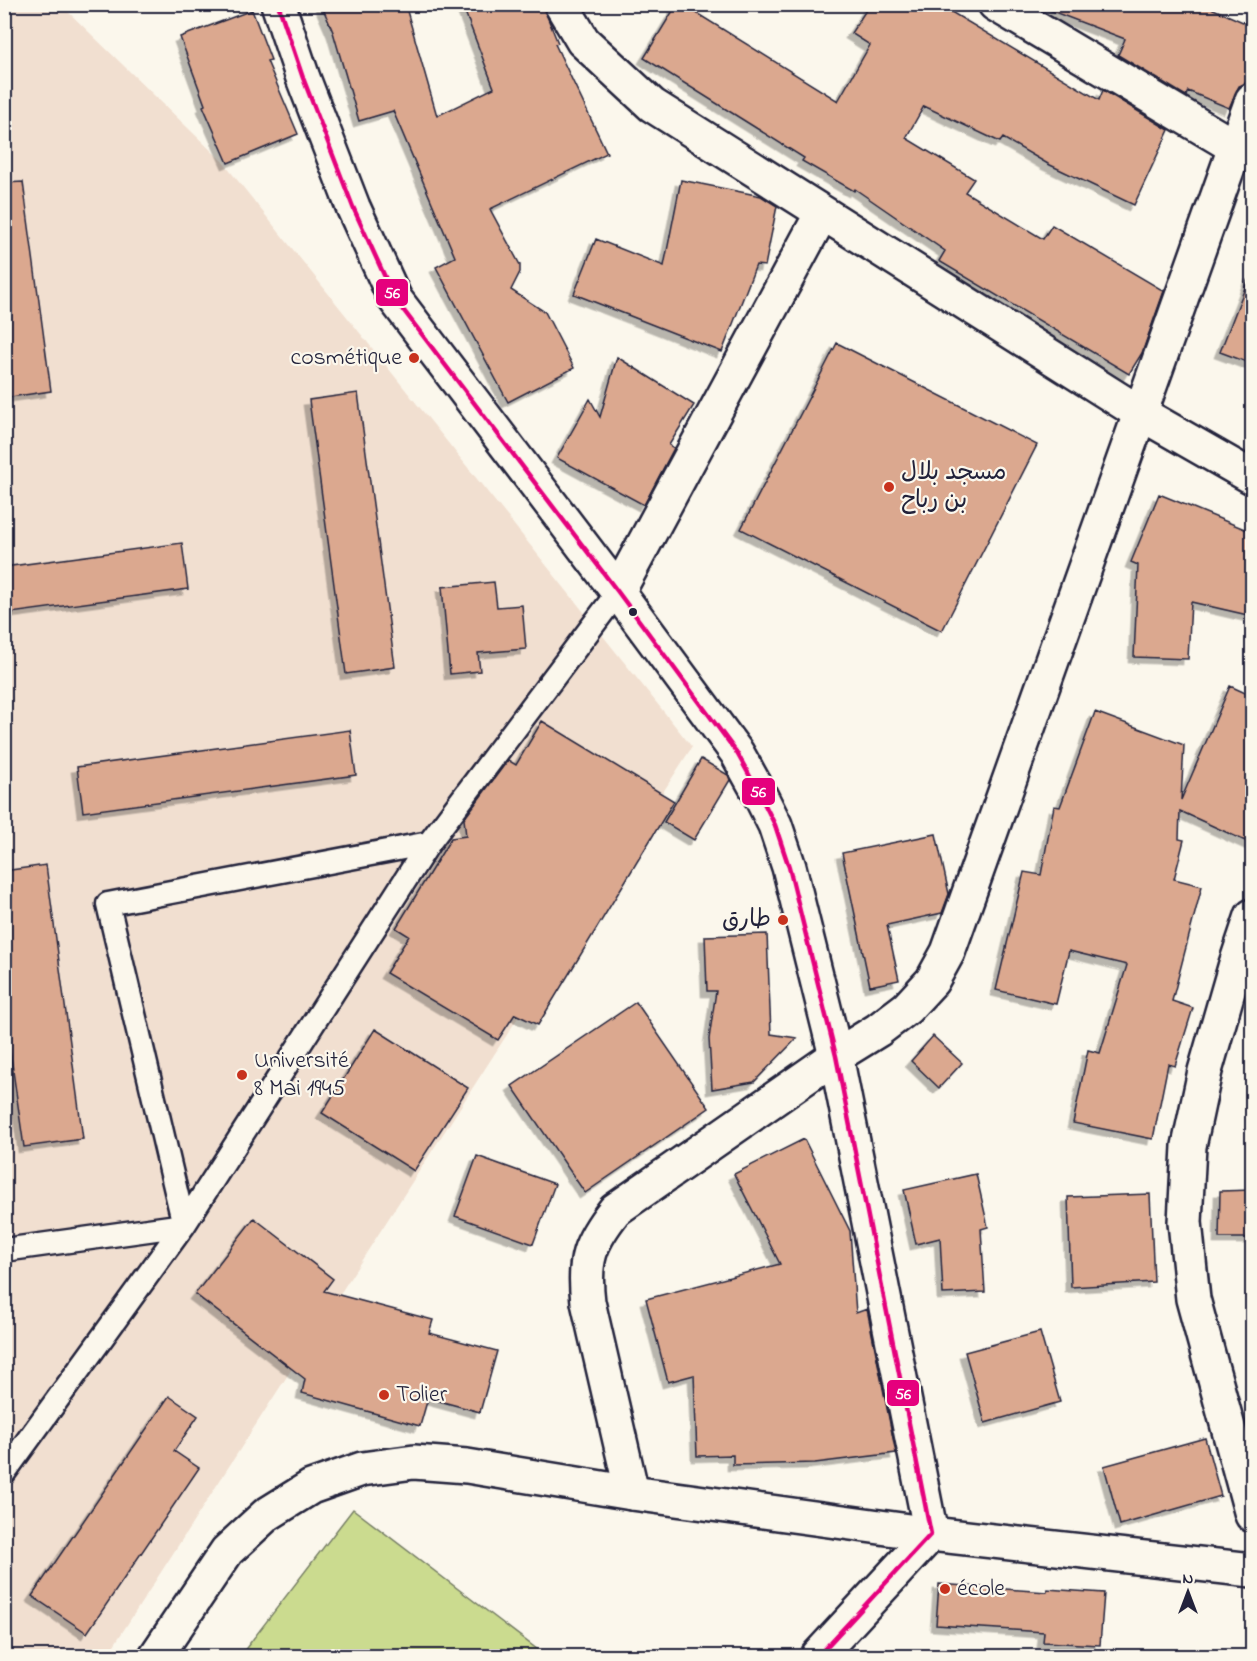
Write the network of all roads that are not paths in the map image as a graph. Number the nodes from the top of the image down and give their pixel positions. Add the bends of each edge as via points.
1 (278, 4) edge
2 (561, 4) edge
3 (995, 4) edge
4 (1252, 100) edge
5 (1235, 147) junction
6 (822, 213) junction
7 (1140, 413) junction
8 (1252, 477) edge
9 (618, 591) junction
10 (429, 843) junction
11 (1252, 916) edge
12 (836, 1056) junction
13 (184, 1225) junction
14 (4, 1250) edge
15 (4, 1473) edge
16 (632, 1493) junction
17 (1252, 1515) edge
18 (930, 1534) junction
19 (1252, 1570) edge
20 (156, 1656) edge
21 (818, 1656) edge

1 - 9 street via 353,207 395,299
2 - 6 street via 583,41 652,105
3 - 5 street
4 - 5 street
5 - 7 street
6 - 7 street
6 - 9 street
7 - 8 street
7 - 12 street via 948,952 932,981 907,1008
9 - 10 lane
9 - 12 street via 737,753 775,825
10 - 13 lane
10 - 13 lane via 108,904
11 - 17 street via 1203,1082 1189,1146 1185,1222 1193,1299
12 - 16 street via 615,1210 599,1230 589,1252 587,1294
12 - 18 street
13 - 14 lane
13 - 15 lane
16 - 18 street
16 - 20 street via 414,1462 352,1472 311,1487 266,1515 227,1551
18 - 19 street
18 - 21 street

